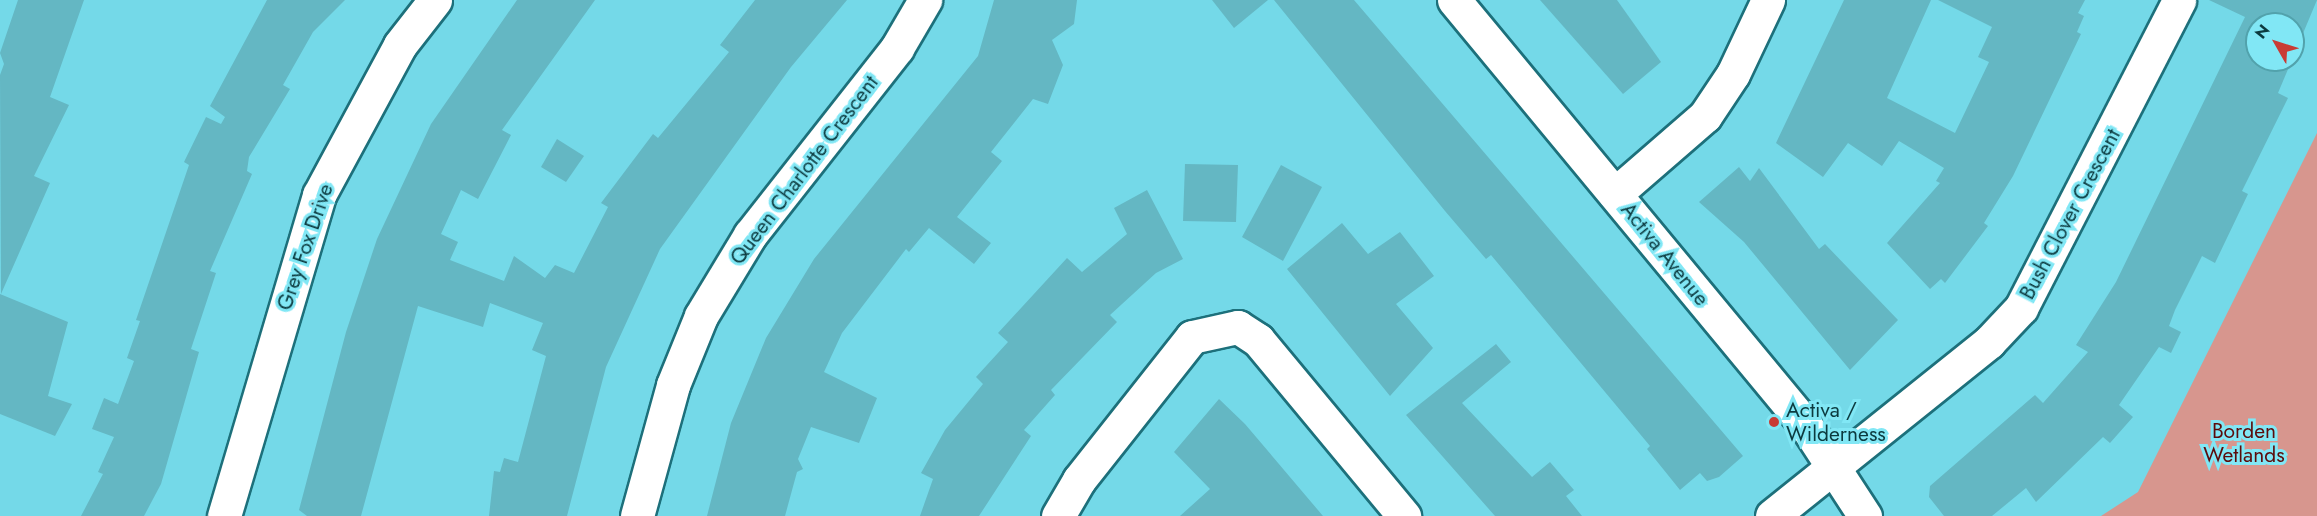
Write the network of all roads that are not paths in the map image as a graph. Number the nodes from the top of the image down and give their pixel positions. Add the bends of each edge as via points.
1 (435, 0) edge
2 (925, 0) edge
3 (1454, 0) edge
4 (1768, 0) edge
5 (2179, 0) edge
6 (1615, 194) junction
7 (1836, 464) junction
8 (224, 516) edge
9 (637, 516) edge
10 (1058, 516) edge
11 (1404, 516) edge
12 (1772, 516) edge
13 (1865, 516) edge

1 - 8 street, Grey Fox Drive via 400,45 319,195
2 - 9 street, Queen Charlotte Crescent via 897,48 750,235 701,316 673,384
3 - 6 street, Activa Avenue
4 - 6 street via 1733,74 1705,116
5 - 7 street, Bush Clover Crescent via 2021,308 1989,342
6 - 7 street, Activa Avenue
7 - 12 street, Bush Clover Crescent
7 - 13 street, Activa Avenue
10 - 11 street via 1079,480 1192,337 1238,327 1258,340

